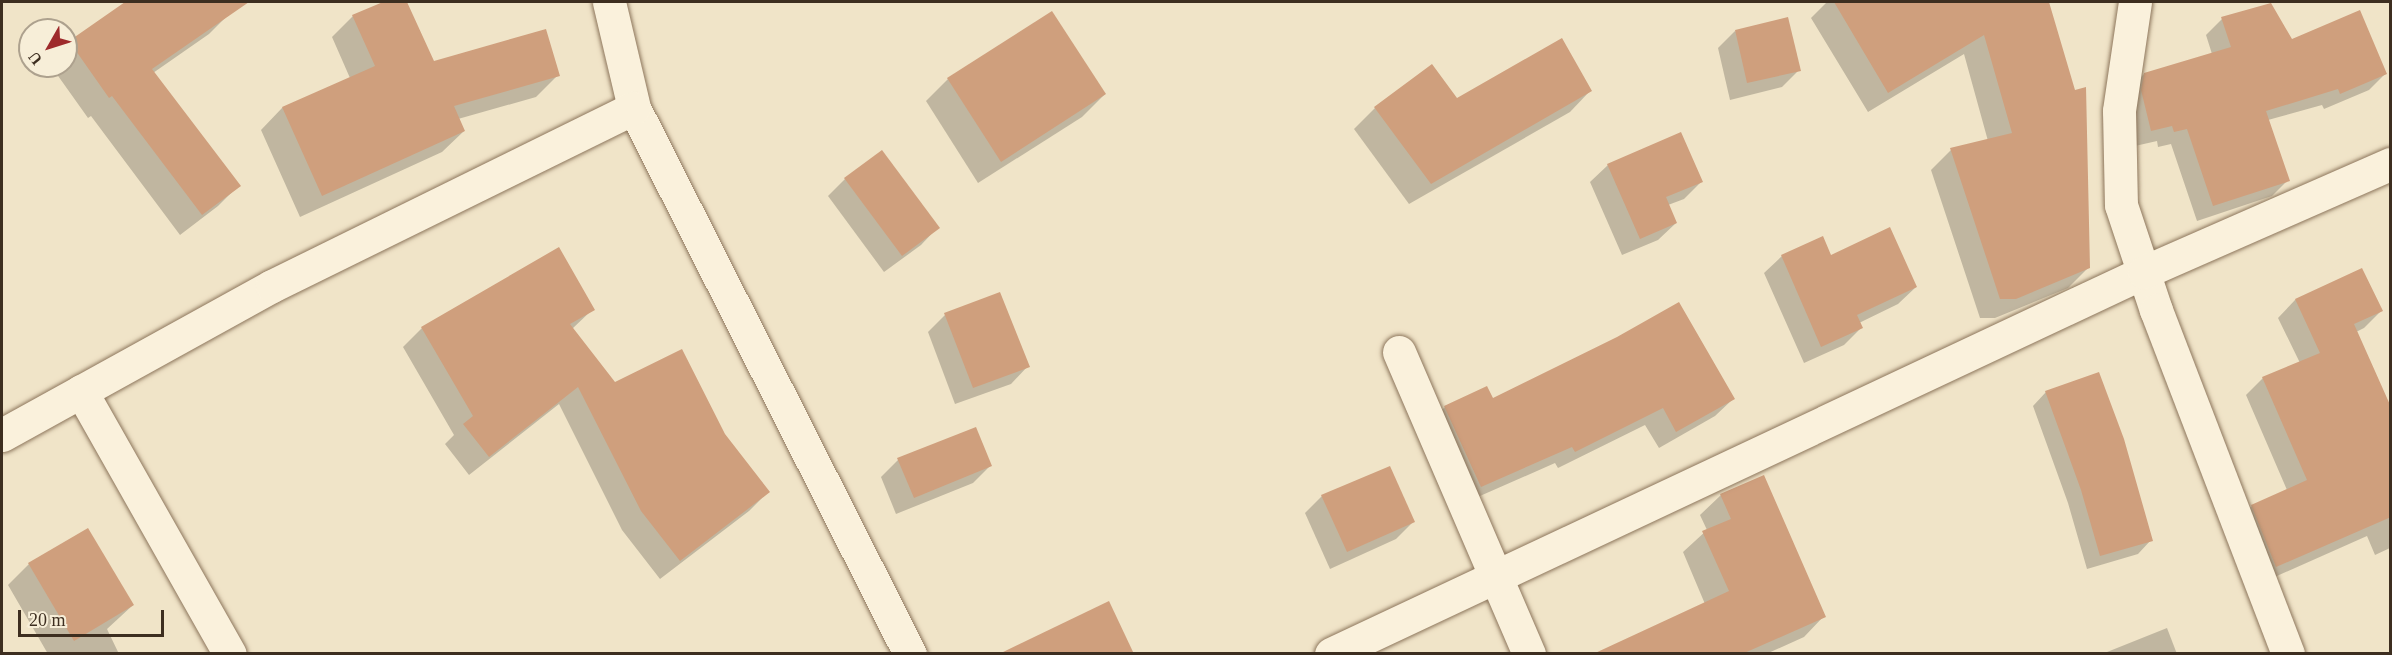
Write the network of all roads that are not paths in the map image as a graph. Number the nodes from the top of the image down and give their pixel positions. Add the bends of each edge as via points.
1 (609, 2) edge
2 (2135, 2) edge
3 (634, 108) junction
4 (2391, 164) edge
5 (2144, 272) junction
6 (1399, 352) dead end
7 (81, 391) junction
8 (2, 435) edge
9 (1496, 576) junction
10 (230, 654) edge
11 (910, 654) edge
12 (1331, 654) edge
13 (1528, 654) edge
14 (2288, 654) edge

1 - 3 street
2 - 5 street via 2119,111 2121,205
3 - 7 street via 272,286
3 - 11 street
4 - 5 street
5 - 9 street
5 - 14 street
6 - 9 street
7 - 8 street
7 - 10 street
9 - 12 street
9 - 13 street

